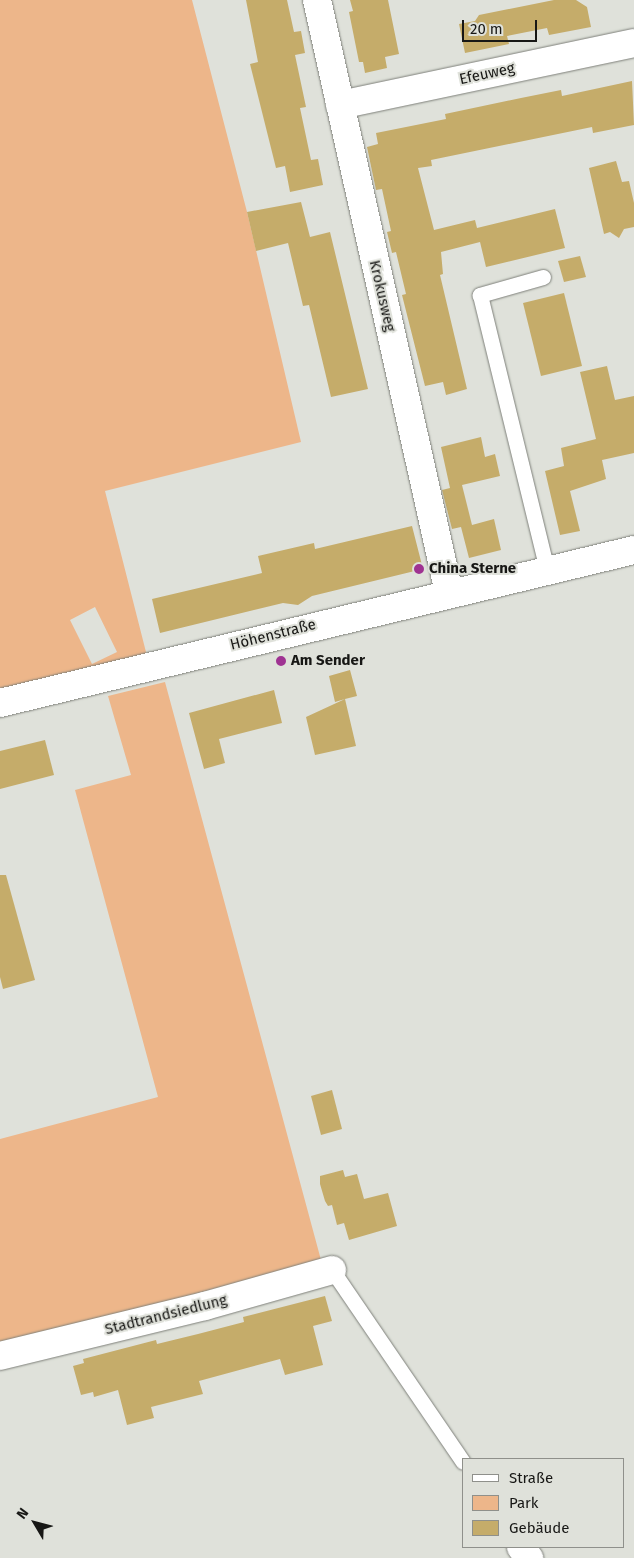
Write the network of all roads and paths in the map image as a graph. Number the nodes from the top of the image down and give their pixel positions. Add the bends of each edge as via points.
1 (316, 0) edge
2 (634, 43) edge
3 (340, 105) junction
4 (543, 277) dead end
5 (634, 550) edge
6 (547, 570) junction
7 (449, 593) junction
8 (0, 702) edge
9 (332, 1270) joint
10 (0, 1356) edge
11 (462, 1461) edge

1 - 3 street, Krokusweg
2 - 3 street, Efeuweg
3 - 7 street, Krokusweg
4 - 6 lane via 480,295
5 - 6 street, Höhenstraße
6 - 7 street, Höhenstraße
7 - 8 street, Höhenstraße
9 - 10 street, Stadtrandsiedlung via 205,1306
9 - 11 lane

